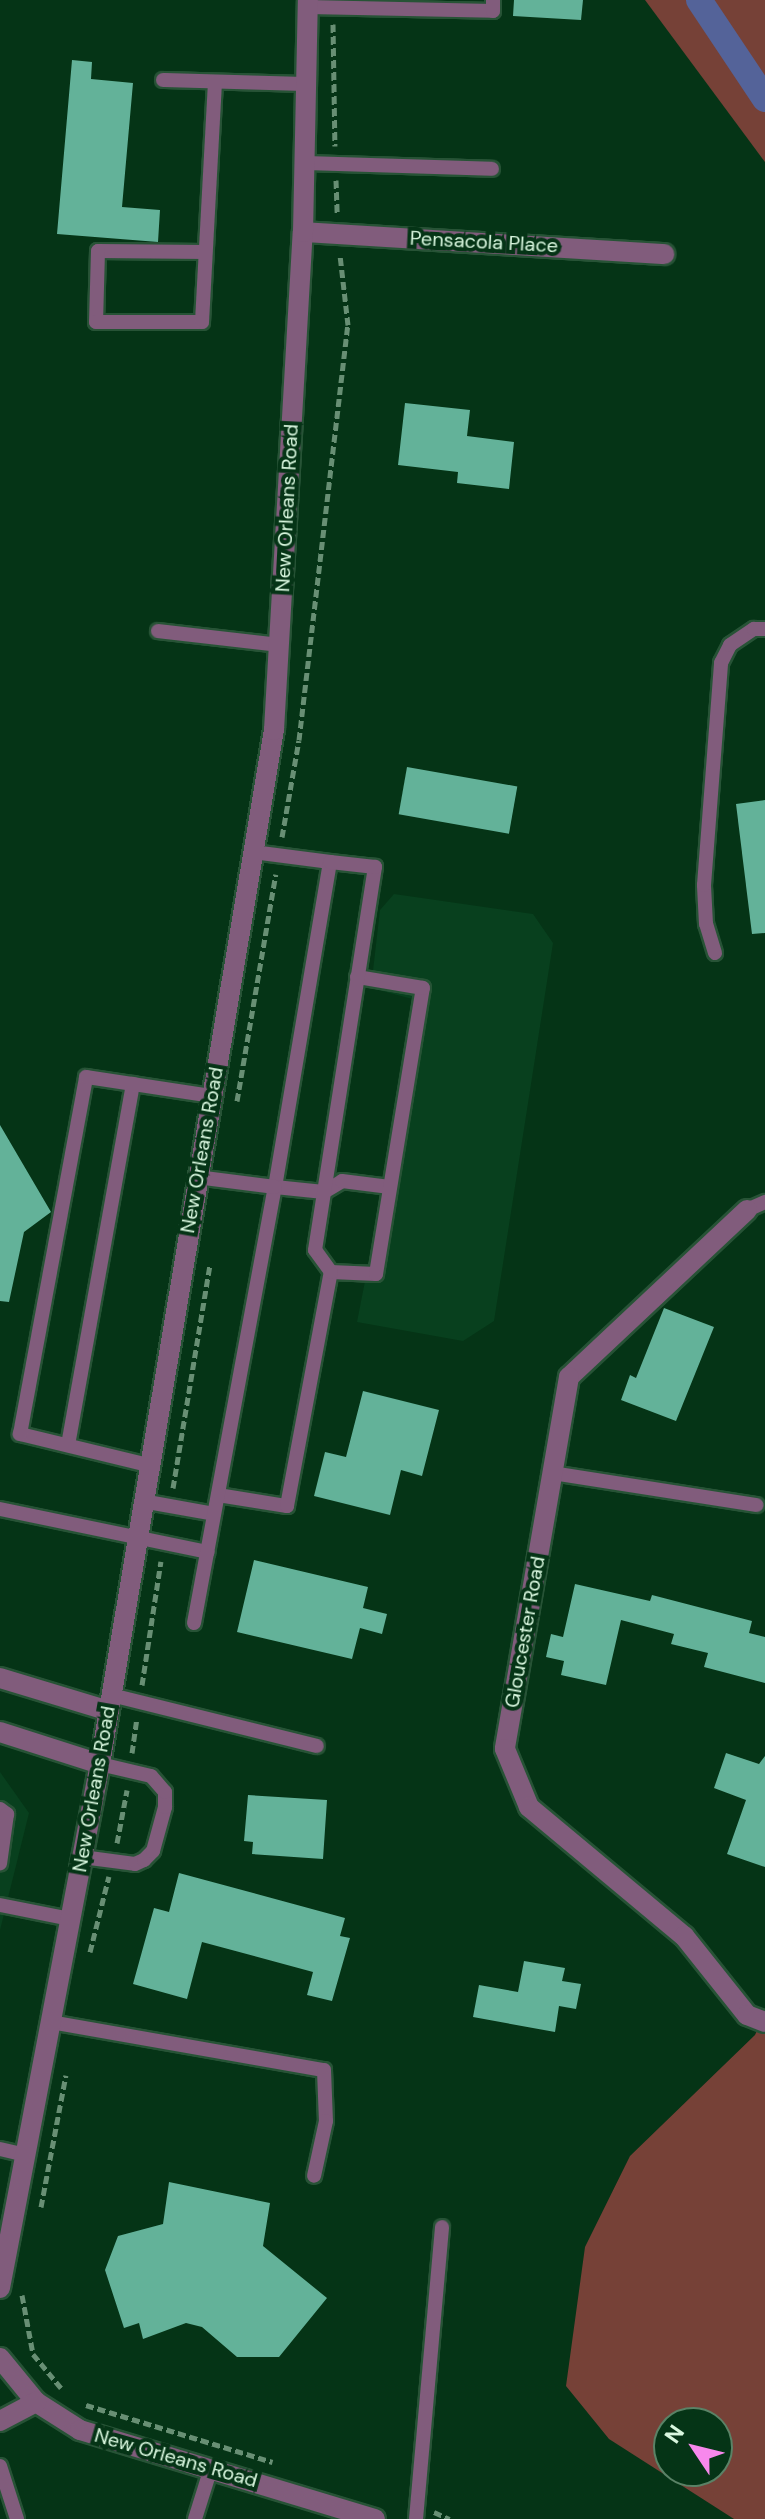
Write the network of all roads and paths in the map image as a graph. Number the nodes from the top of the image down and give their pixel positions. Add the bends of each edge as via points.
1 (493, 0) edge
2 (308, 4) edge
3 (163, 80) dead end
4 (215, 82) junction
5 (306, 84) junction
6 (305, 163) junction
7 (492, 169) dead end
8 (303, 232) junction
9 (205, 252) junction
10 (664, 254) dead end
11 (765, 629) edge
12 (158, 631) dead end
13 (279, 645) junction
14 (253, 852) junction
15 (330, 862) junction
16 (715, 953) dead end
17 (357, 977) junction
18 (133, 1084) junction
19 (211, 1096) junction
20 (197, 1177) junction
21 (275, 1187) junction
22 (390, 1187) junction
23 (324, 1192) junction
24 (756, 1206) edge
25 (331, 1272) junction
26 (68, 1445) junction
27 (148, 1465) junction
28 (552, 1473) junction
29 (218, 1495) junction
30 (142, 1501) junction
31 (757, 1505) dead end
32 (0, 1509) edge
33 (214, 1514) junction
34 (135, 1537) junction
35 (208, 1552) junction
36 (194, 1623) dead end
37 (0, 1678) edge
38 (110, 1703) junction
39 (0, 1732) edge
40 (317, 1746) dead end
41 (100, 1764) junction
42 (0, 1809) edge
43 (82, 1857) junction
44 (0, 1864) edge
45 (0, 1905) edge
46 (70, 1919) junction
47 (51, 2022) junction
48 (765, 2022) edge
49 (0, 2149) edge
50 (26, 2155) junction
51 (314, 2176) dead end
52 (442, 2227) dead end
53 (4, 2244) edge
54 (0, 2288) edge
55 (0, 2358) edge
56 (36, 2402) junction
57 (0, 2421) edge
58 (0, 2466) edge
59 (211, 2468) junction
60 (14, 2517) edge
61 (195, 2519) edge
62 (375, 2519) edge
63 (416, 2519) edge

1 - 2 lane via 493,11
2 - 5 street, New Orleans Road
3 - 4 lane
4 - 5 lane
4 - 9 lane
5 - 6 street, New Orleans Road
6 - 7 lane
6 - 8 street, New Orleans Road
8 - 10 street, Pensacola Place
8 - 13 street, New Orleans Road
9 - 9 lane via 98,251 96,322 202,322
11 - 16 lane via 754,629 730,645 721,663 704,885 706,924
12 - 13 lane
13 - 14 street, New Orleans Road via 274,730
14 - 15 lane
14 - 19 street, New Orleans Road
15 - 17 lane via 375,867
15 - 21 lane
17 - 22 lane via 423,988
17 - 23 lane
18 - 19 lane
18 - 26 lane
18 - 26 lane via 86,1077 20,1434
19 - 20 street, New Orleans Road
20 - 21 lane
20 - 27 street, New Orleans Road
21 - 23 lane
21 - 29 lane
22 - 23 lane via 342,1181
22 - 25 lane via 376,1274
23 - 25 lane via 315,1250
24 - 28 street, Gloucester Road via 569,1377
25 - 29 lane via 287,1506
26 - 27 lane
27 - 30 street, New Orleans Road
28 - 31 lane
28 - 48 street, Gloucester Road via 505,1749 529,1807 684,1936 747,2015
29 - 33 lane
30 - 33 lane
30 - 34 street, New Orleans Road
32 - 34 lane
33 - 35 lane
34 - 35 lane
34 - 38 street, New Orleans Road
35 - 36 lane
37 - 38 street
38 - 40 lane
38 - 41 street, New Orleans Road
39 - 41 street
41 - 43 street, New Orleans Road
41 - 43 lane via 151,1776 165,1792 165,1807 153,1851 144,1860 135,1864
42 - 44 lane via 7,1814
43 - 46 street, New Orleans Road
45 - 46 lane
46 - 47 street, New Orleans Road
47 - 50 street, New Orleans Road
47 - 51 lane via 324,2070 326,2121
49 - 50 lane
50 - 53 street, New Orleans Road
52 - 63 lane
53 - 54 street, New Orleans Road
55 - 56 street, New Orleans Road
56 - 57 street
56 - 59 street, New Orleans Road via 80,2430
58 - 60 lane
59 - 61 lane
59 - 62 street, New Orleans Road

